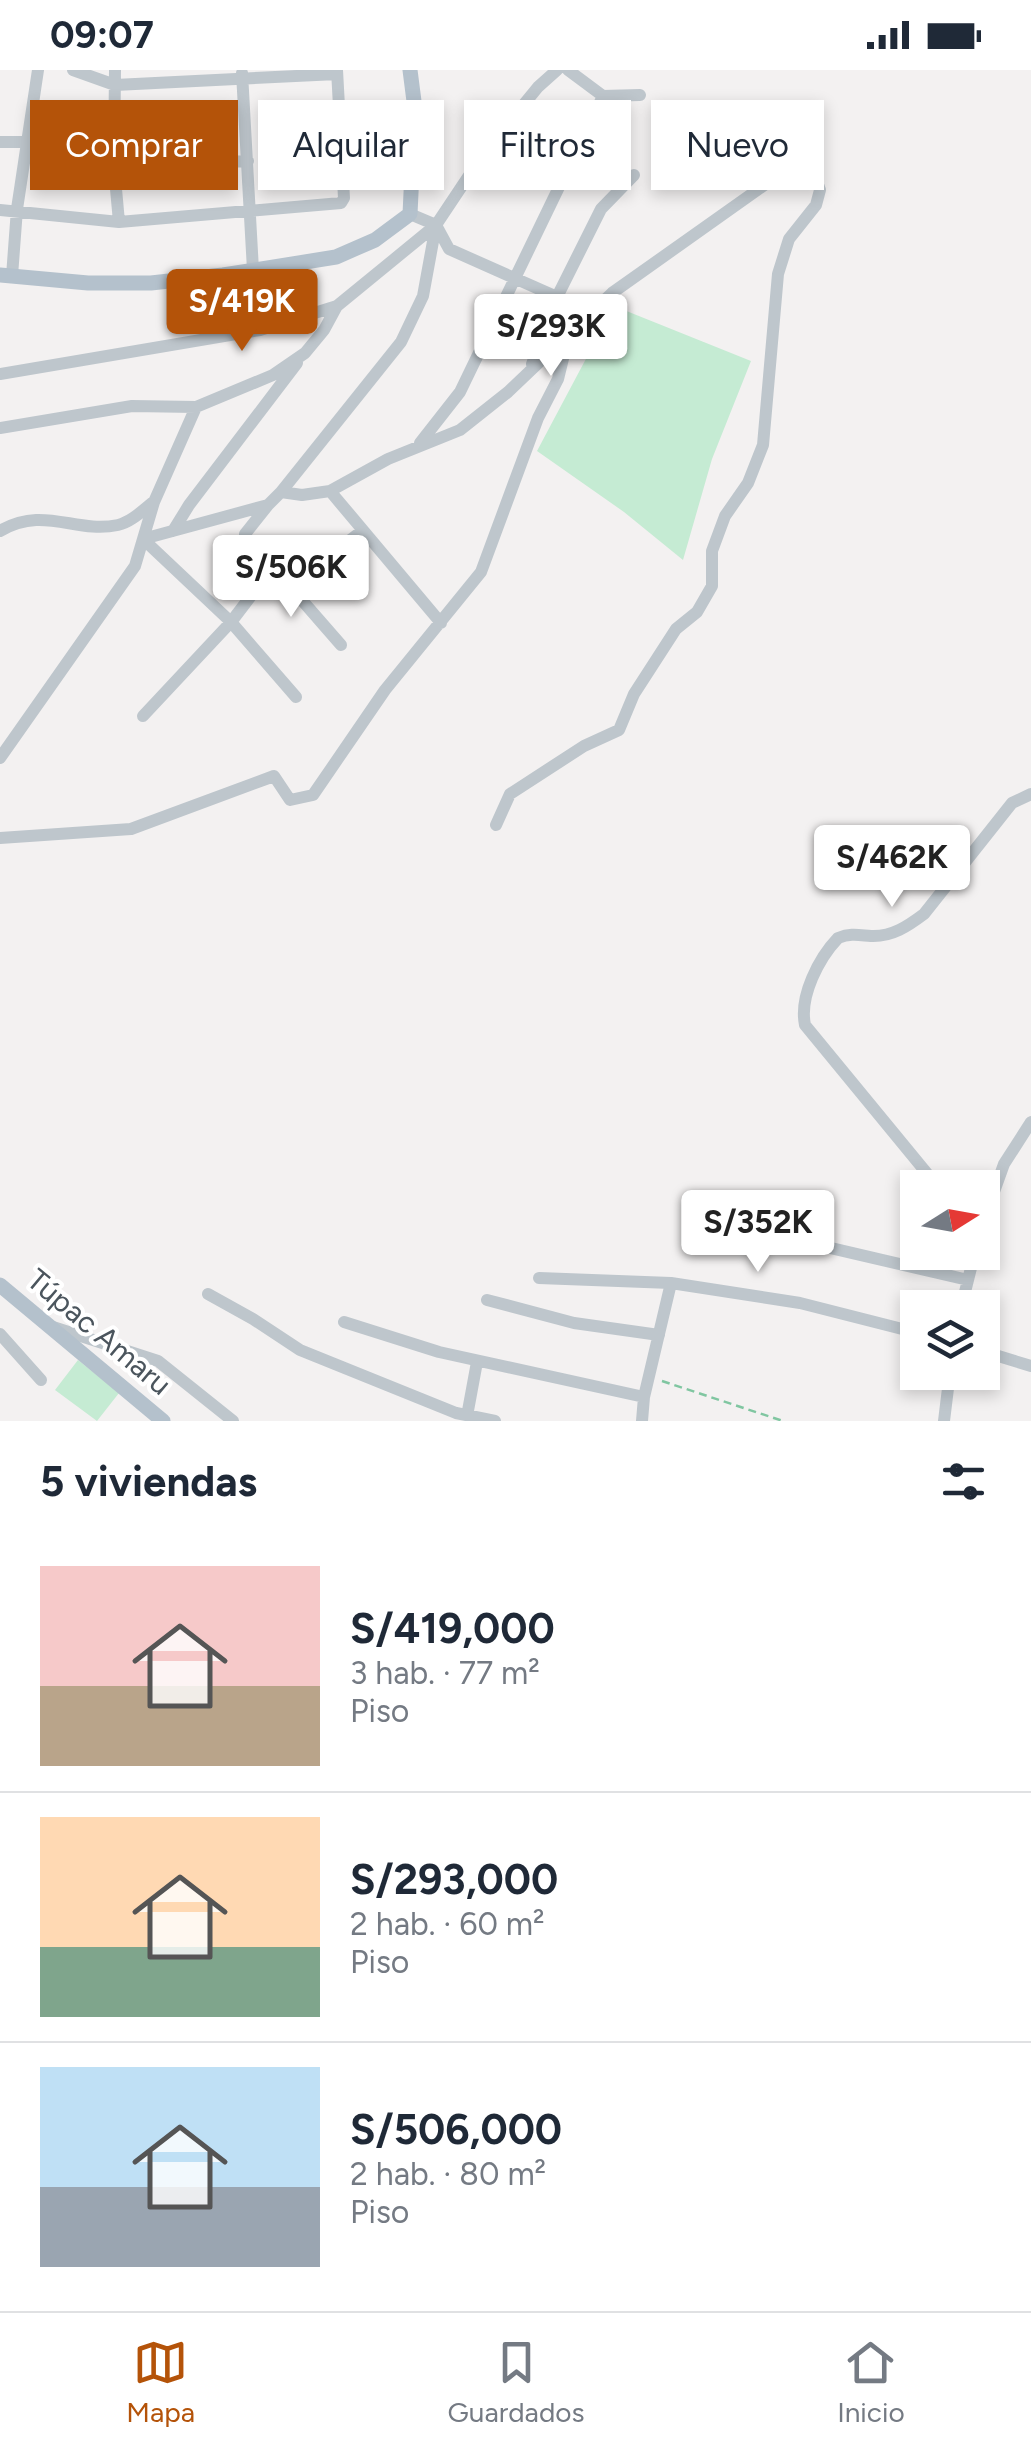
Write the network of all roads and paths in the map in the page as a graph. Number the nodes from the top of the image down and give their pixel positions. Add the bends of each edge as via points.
1 (38, 70) edge
2 (73, 70) edge
3 (410, 70) edge
4 (557, 70) edge
5 (568, 70) edge
6 (337, 72) edge
7 (242, 74) edge
8 (115, 77) edge
9 (640, 95) dead end
10 (603, 96) junction
11 (0, 142) edge
12 (26, 142) junction
13 (238, 161) edge
14 (248, 161) junction
15 (634, 176) dead end
16 (116, 190) edge
17 (17, 209) junction
18 (0, 210) edge
19 (250, 212) junction
20 (410, 214) junction
21 (118, 222) junction
22 (436, 225) junction
23 (253, 270) junction
24 (6, 276) edge
25 (514, 277) junction
26 (557, 297) junction
27 (337, 306) junction
28 (569, 334) junction
29 (305, 354) junction
30 (530, 370) junction
31 (0, 374) edge
32 (196, 407) junction
33 (0, 428) edge
34 (419, 445) junction
35 (330, 491) junction
36 (281, 492) junction
37 (154, 502) junction
38 (268, 505) junction
39 (0, 531) edge
40 (173, 531) junction
41 (362, 531) junction
42 (143, 539) junction
43 (273, 567) junction
44 (290, 586) junction
45 (231, 622) junction
46 (441, 623) junction
47 (341, 645) dead end
48 (296, 697) dead end
49 (143, 716) dead end
50 (0, 758) edge
51 (1031, 794) edge
52 (496, 825) dead end
53 (0, 838) edge
54 (1031, 1122) edge
55 (923, 1170) edge
56 (1000, 1175) edge
57 (749, 1229) dead end
58 (970, 1270) edge
59 (539, 1278) dead end
60 (968, 1280) junction
61 (671, 1283) junction
62 (0, 1285) edge
63 (966, 1290) edge
64 (208, 1294) dead end
65 (487, 1300) dead end
66 (344, 1322) dead end
67 (53, 1326) junction
68 (900, 1328) edge
69 (0, 1334) edge
70 (658, 1335) junction
71 (1000, 1357) edge
72 (477, 1362) junction
73 (1031, 1366) edge
74 (651, 1378) junction
75 (41, 1380) dead end
76 (948, 1390) edge
77 (644, 1398) junction
78 (459, 1417) edge
79 (163, 1421) edge
80 (233, 1421) edge
81 (495, 1421) edge
82 (642, 1421) edge
83 (782, 1421) edge
84 (944, 1421) edge

1 - 12 street
2 - 8 street
3 - 20 main road
4 - 22 street via 484,153
5 - 10 street
6 - 7 street
6 - 19 street via 343,201
7 - 8 street
7 - 14 street
9 - 10 street
10 - 25 street
11 - 12 street
12 - 17 street
13 - 14 street
14 - 19 street
15 - 26 street via 601,209
16 - 21 street
17 - 18 street
17 - 21 street
17 - 24 street
19 - 21 street
19 - 23 street
20 - 22 street
20 - 23 main road via 336,258
22 - 25 street via 445,247
22 - 27 street
22 - 36 street via 424,296 402,342
23 - 24 main road via 88,284
25 - 26 street
25 - 34 street via 460,392
26 - 30 street
27 - 29 street
27 - 31 street via 260,330
28 - 30 street
28 - 46 street via 481,572
28 - 52 street via 612,293 787,170 812,169 820,190 816,205 789,239 778,274 763,445 712,551 712,586 634,694 619,730 510,794
29 - 32 street
29 - 40 street
30 - 34 street via 460,430
32 - 33 street via 132,406
32 - 37 street
34 - 35 street
35 - 36 street
35 - 41 street
36 - 38 street
37 - 39 street via 118,525 28,519
37 - 42 street
38 - 40 street
38 - 43 street via 245,534 255,555
40 - 42 street
41 - 44 street
41 - 46 street
42 - 45 street
42 - 50 street via 135,566
43 - 44 street
43 - 45 street
44 - 47 street
45 - 48 street
45 - 49 street
46 - 53 street via 313,795 290,800 274,776 132,829
51 - 55 street via 1012,803 924,914 895,932 838,938 809,986 805,1025
54 - 56 street
57 - 60 street
58 - 60 street
59 - 61 street
60 - 63 street
61 - 68 street via 800,1303
61 - 70 street
62 - 67 main road, Túpac Amaru
64 - 78 street via 300,1350
65 - 70 street via 574,1323
66 - 72 street
67 - 79 main road, Túpac Amaru
67 - 80 street via 158,1361
69 - 75 street
70 - 74 street
71 - 73 street
72 - 77 street
72 - 78 street
74 - 77 street
74 - 83 path
76 - 84 street
77 - 82 street
78 - 81 street

